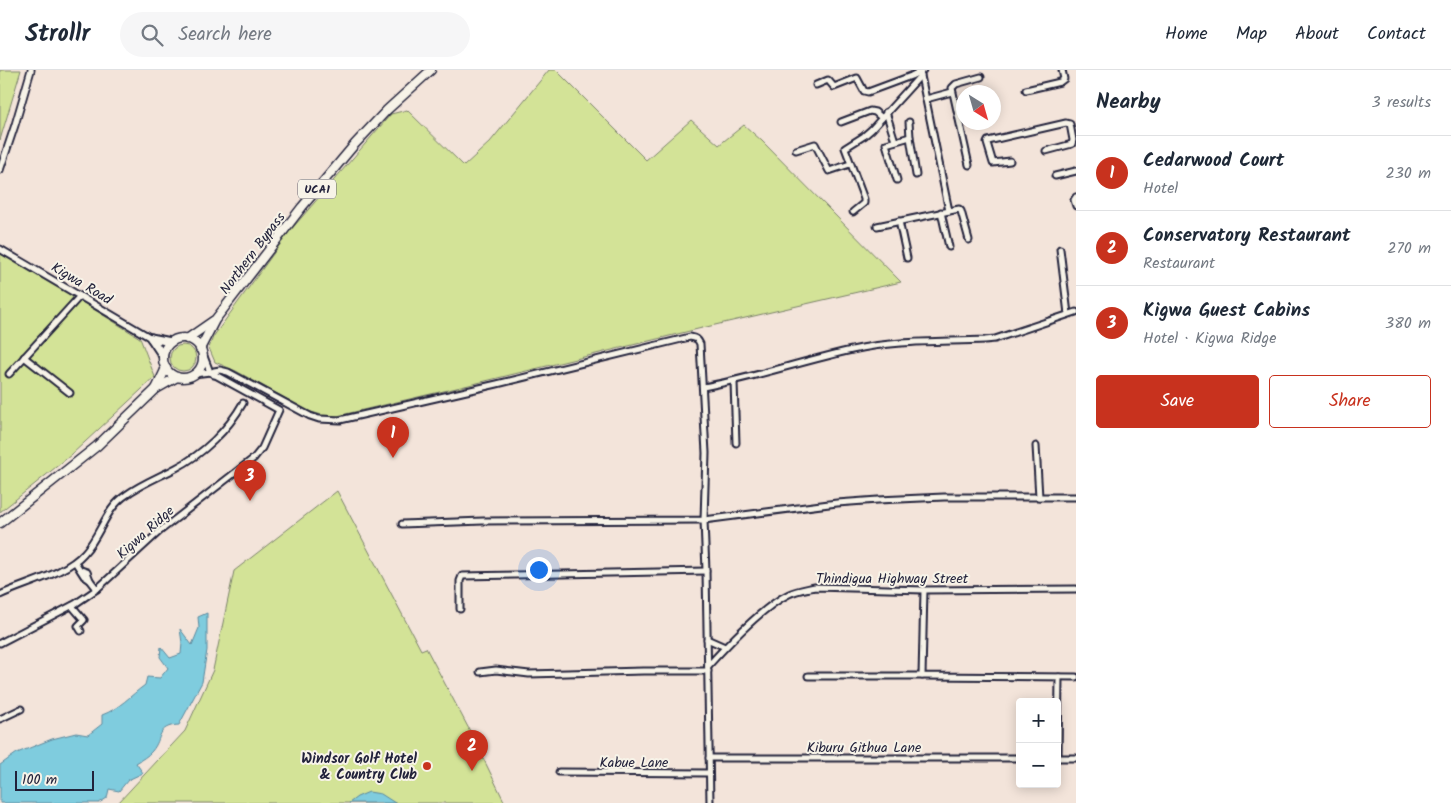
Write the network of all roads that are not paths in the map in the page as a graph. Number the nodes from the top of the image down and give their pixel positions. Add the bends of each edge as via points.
1 (31, 70) edge
2 (431, 70) edge
3 (908, 70) edge
4 (1062, 70) edge
5 (921, 72) edge
6 (911, 76) junction
7 (981, 77) dead end
8 (816, 85) dead end
9 (1026, 90) dead end
10 (952, 92) junction
11 (926, 99) junction
12 (955, 108) joint
13 (886, 112) junction
14 (882, 118) junction
15 (841, 122) dead end
16 (910, 122) dead end
17 (1074, 132) edge
18 (910, 138) junction
19 (895, 141) junction
20 (796, 150) dead end
21 (1046, 151) dead end
22 (1010, 161) dead end
23 (850, 164) junction
24 (969, 165) dead end
25 (0, 170) edge
26 (1076, 171) edge
27 (916, 175) dead end
28 (1055, 176) dead end
29 (897, 180) dead end
30 (1076, 197) edge
31 (1076, 206) edge
32 (949, 211) junction
33 (853, 212) dead end
34 (941, 212) junction
35 (899, 221) junction
36 (877, 226) dead end
37 (969, 240) dead end
38 (949, 247) dead end
39 (0, 249) edge
40 (1060, 249) dead end
41 (907, 258) dead end
42 (80, 296) junction
43 (1076, 312) edge
44 (1068, 314) junction
45 (215, 320) junction
46 (151, 338) junction
47 (187, 339) junction
48 (171, 342) junction
49 (201, 350) junction
50 (163, 356) junction
51 (24, 357) junction
52 (166, 368) junction
53 (9, 374) dead end
54 (194, 374) junction
55 (212, 374) junction
56 (177, 377) junction
57 (734, 382) junction
58 (703, 387) junction
59 (156, 389) junction
60 (70, 393) dead end
61 (242, 403) dead end
62 (736, 443) dead end
63 (1036, 446) dead end
64 (1039, 497) junction
65 (1076, 497) edge
66 (704, 520) junction
67 (0, 523) edge
68 (402, 524) dead end
69 (75, 562) junction
70 (706, 571) junction
71 (1076, 588) edge
72 (97, 589) junction
73 (924, 590) junction
74 (0, 595) edge
75 (72, 606) junction
76 (460, 609) dead end
77 (81, 631) dead end
78 (707, 639) junction
79 (0, 643) edge
80 (725, 647) junction
81 (708, 669) junction
82 (480, 672) dead end
83 (808, 676) dead end
84 (922, 676) junction
85 (1059, 677) junction
86 (1076, 677) edge
87 (21, 709) dead end
88 (0, 719) edge
89 (1058, 743) edge
90 (709, 758) junction
91 (1016, 758) edge
92 (1061, 758) edge
93 (1076, 758) edge
94 (559, 772) dead end
95 (709, 773) junction
96 (710, 803) edge

1 - 25 street
2 - 45 main road, Northern Bypass / UCA1 via 355,144
3 - 6 street
4 - 9 street via 1064,79 1060,82
5 - 6 street
5 - 11 street
5 - 13 street
6 - 8 street via 868,92 864,91 857,78 832,88 828,80
7 - 10 street via 956,84
10 - 11 street
10 - 12 street
11 - 32 street
12 - 24 street
13 - 14 street
13 - 19 street
14 - 15 street via 870,110
14 - 23 street via 864,136 846,146
16 - 18 street
17 - 21 street via 1072,144
17 - 22 street via 1066,122 988,141 993,163
18 - 19 street
18 - 27 street
19 - 29 street via 886,144
20 - 23 street via 815,144 829,172
23 - 33 street via 864,199 864,203
26 - 28 street
30 - 31 street
32 - 34 street
32 - 37 street via 961,210
34 - 35 street
34 - 38 street
35 - 36 street
35 - 41 street
39 - 42 street, Kigwa Road
40 - 44 street
42 - 46 street, Kigwa Road
42 - 51 street
43 - 44 street
44 - 57 street via 995,338 884,344
45 - 47 main road, UCA1
45 - 49 main road, UCA1
46 - 48 main road
46 - 50 main road
47 - 48 main road
47 - 49 main road via 195,342
48 - 50 main road
49 - 54 main road via 202,363
49 - 55 street
50 - 52 main road
51 - 53 street
51 - 60 street
52 - 56 main road
52 - 59 main road
54 - 55 street
54 - 56 main road
55 - 58 street via 217,370 228,372 310,416 334,420 690,337 700,344
55 - 72 street, Kigwa Ridge via 279,410 262,448
56 - 59 main road
57 - 58 street
57 - 62 street
58 - 66 street via 706,453
59 - 67 main road via 97,446
61 - 69 street via 228,427 199,453 117,502 93,543
63 - 64 street
64 - 65 street
64 - 66 street via 944,497 854,502
66 - 68 street
66 - 70 street
69 - 72 street via 87,572
69 - 74 street
70 - 76 street via 462,576
70 - 78 street
71 - 73 street, Thindigua Highway Street
72 - 75 street, Kigwa Ridge
73 - 80 street, Thindigua Highway Street via 815,588 798,591 782,597
73 - 84 street
75 - 77 street via 84,620 78,626
75 - 79 street, Kigwa Ridge
78 - 80 street
78 - 81 street
80 - 81 street, Thindigua Highway Street
81 - 82 street via 529,674 496,670
81 - 90 street
83 - 84 street
84 - 85 street
85 - 86 street
85 - 89 street
87 - 88 street
90 - 91 street, Kiburu Githua Lane
90 - 95 street
92 - 93 street
94 - 95 street, Kabue Lane
95 - 96 street

